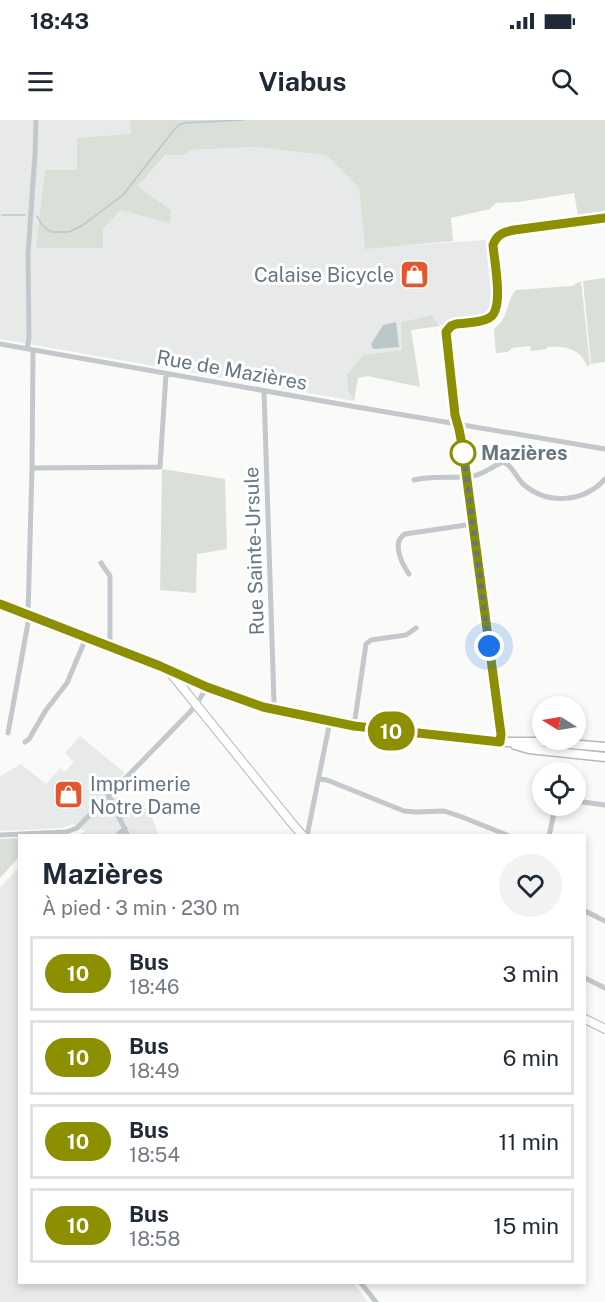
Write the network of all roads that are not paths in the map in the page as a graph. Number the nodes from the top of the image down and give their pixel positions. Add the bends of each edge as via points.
1 (36, 120) edge
2 (605, 218) edge
3 (0, 344) edge
4 (30, 350) junction
5 (166, 374) junction
6 (264, 391) junction
7 (458, 424) junction
8 (605, 449) edge
9 (32, 468) junction
10 (466, 477) junction
11 (605, 479) edge
12 (414, 480) dead end
13 (473, 524) junction
14 (101, 563) dead end
15 (409, 574) dead end
16 (0, 604) edge
17 (29, 615) junction
18 (416, 628) dead end
19 (86, 638) junction
20 (107, 646) junction
21 (169, 671) junction
22 (207, 687) junction
23 (196, 705) junction
24 (273, 709) junction
25 (330, 721) junction
26 (354, 726) junction
27 (8, 733) dead end
28 (25, 742) dead end
29 (500, 742) junction
30 (605, 747) edge
31 (605, 757) edge
32 (319, 779) junction
33 (108, 796) junction
34 (586, 802) edge
35 (100, 804) junction
36 (605, 805) edge
37 (117, 813) junction
38 (553, 816) edge
39 (125, 828) junction
40 (18, 834) edge
41 (22, 834) edge
42 (119, 834) edge
43 (127, 834) edge
44 (303, 834) edge
45 (305, 834) edge
46 (504, 834) edge
47 (549, 834) edge
48 (0, 835) edge
49 (586, 912) edge
50 (605, 921) edge
51 (586, 978) edge
52 (605, 988) edge
53 (586, 1020) edge
54 (605, 1029) edge
55 (362, 1284) edge
56 (376, 1302) edge

1 - 4 street via 28,254
2 - 7 street via 514,230 495,238 498,302 494,314 488,319 456,324 446,332
3 - 4 street, Rue de Mazières
4 - 5 street, Rue de Mazières
4 - 9 street
5 - 6 street, Rue de Mazières
5 - 9 street via 160,467
6 - 7 street, Rue de Mazières
6 - 24 street, Rue Sainte-Ursule
7 - 8 street, Rue de Mazières
7 - 10 street
9 - 17 street
10 - 11 street via 483,474 504,462 529,489 561,499 584,495
10 - 12 street
10 - 13 street
13 - 15 street via 401,535 401,563
13 - 29 street
14 - 20 street via 110,576
16 - 17 main road
17 - 19 main road
17 - 27 street
18 - 26 street via 406,635 366,644
19 - 20 main road
19 - 28 street via 67,683
20 - 21 main road
21 - 22 main road
21 - 23 main road
22 - 23 street
22 - 24 main road
23 - 33 street
23 - 44 main road
24 - 25 main road
25 - 26 main road
25 - 32 street
26 - 29 main road
29 - 30 main road
29 - 31 main road
32 - 45 street
32 - 46 street via 404,811 444,811
33 - 35 street
33 - 37 street
34 - 36 street
35 - 37 street
35 - 41 street via 72,831
37 - 39 street
38 - 47 street
39 - 42 street
39 - 43 street
40 - 48 street
49 - 50 street
51 - 52 street
53 - 54 main road
55 - 56 street

